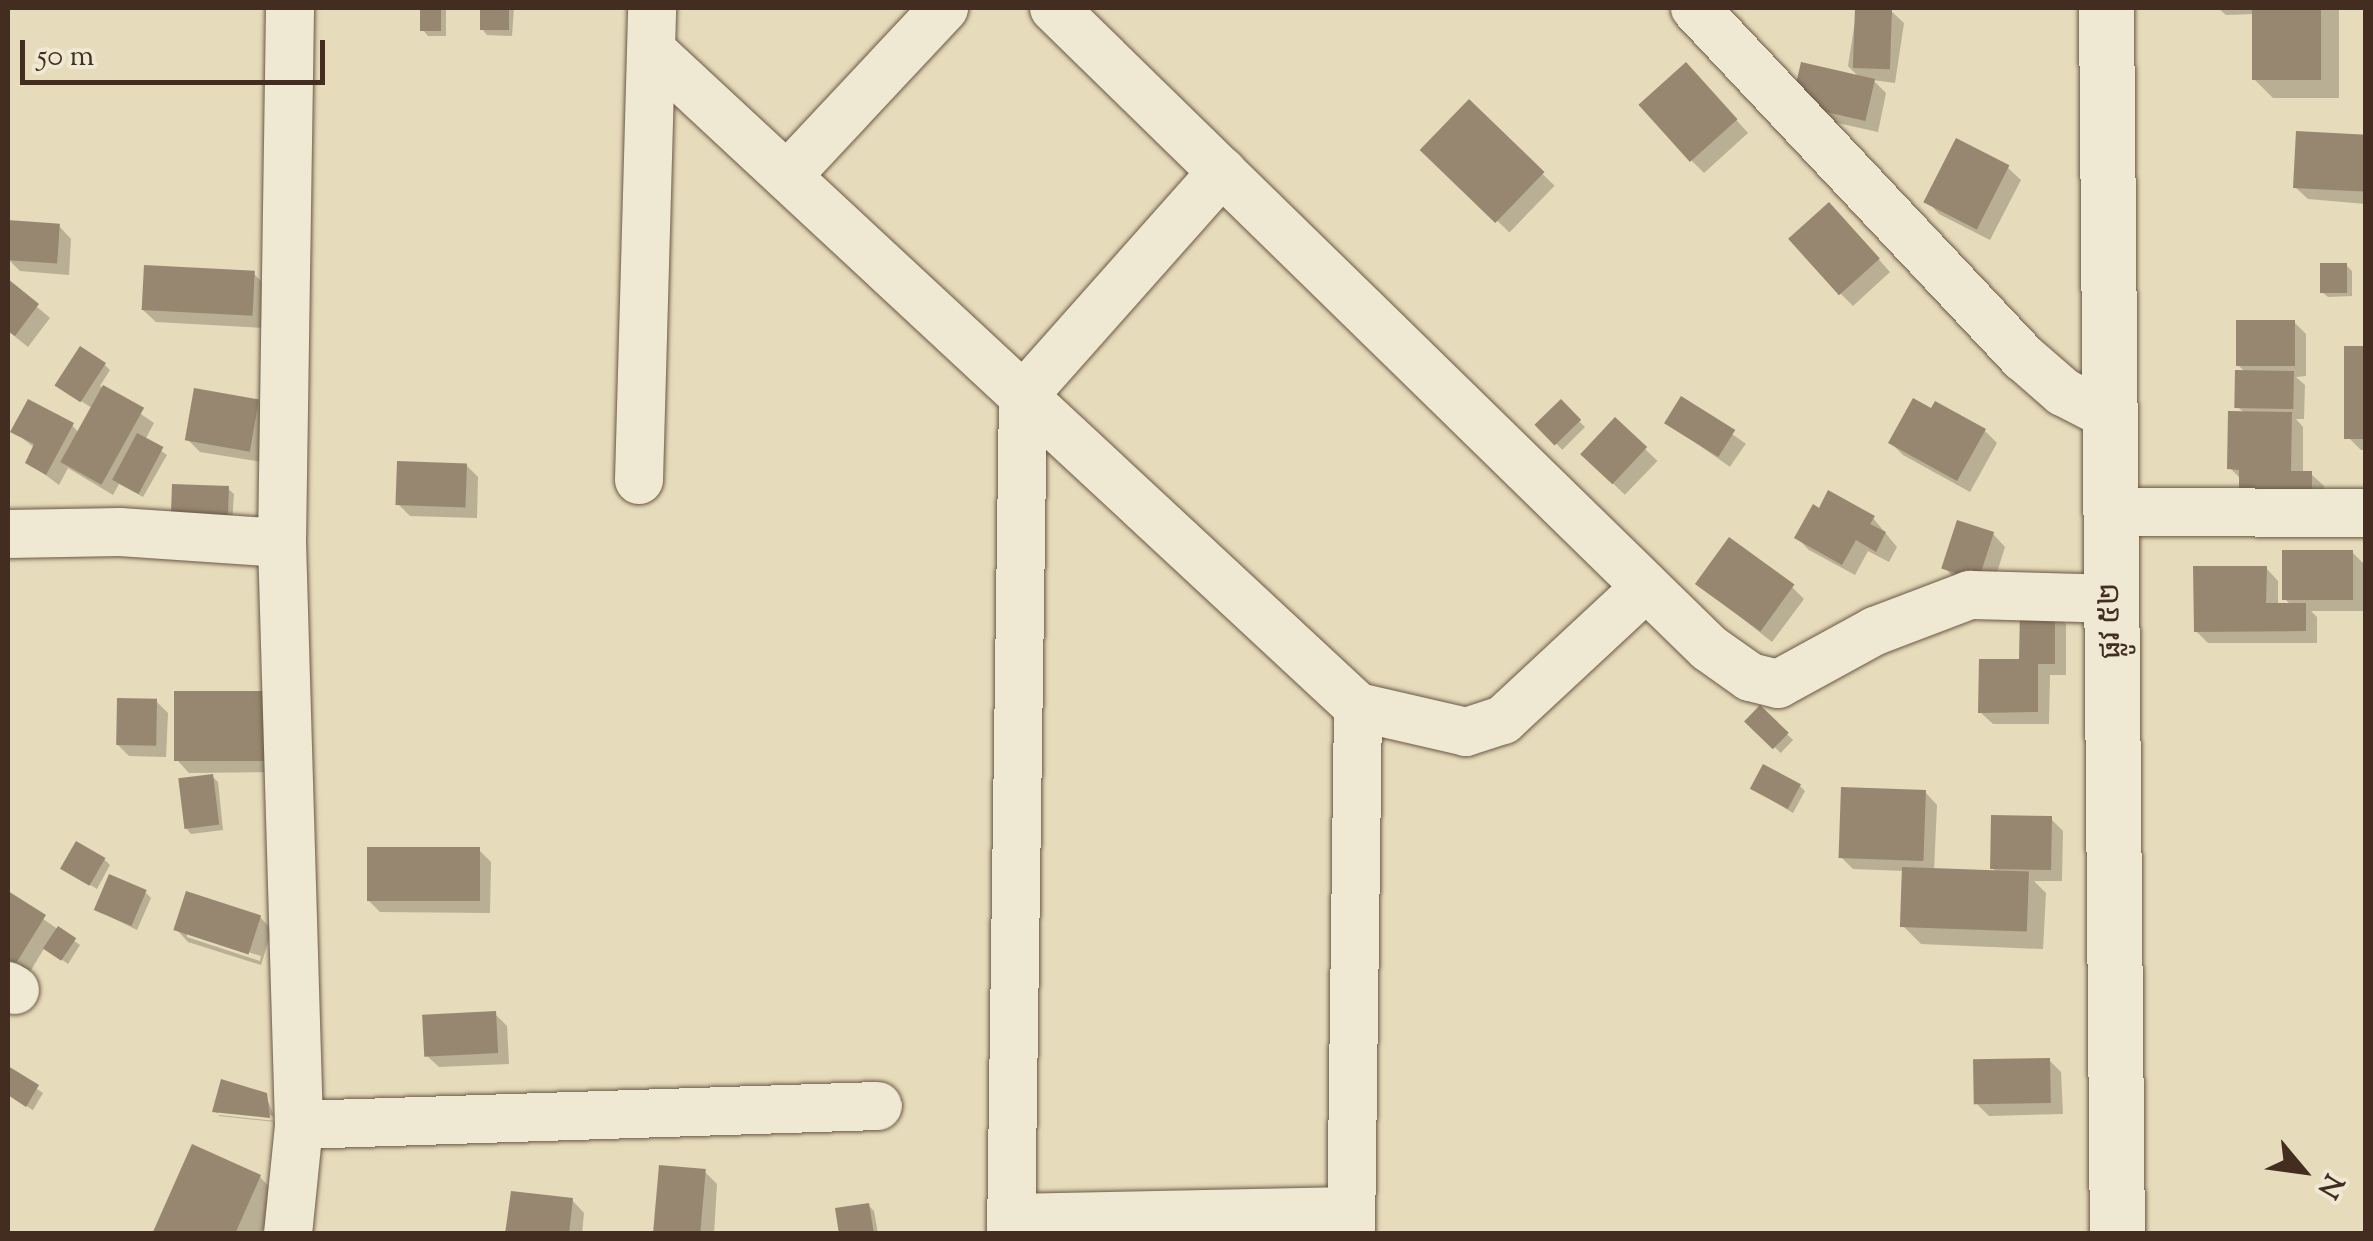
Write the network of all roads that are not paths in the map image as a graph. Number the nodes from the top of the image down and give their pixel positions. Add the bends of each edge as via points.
1 (290, 8) edge
2 (944, 8) edge
3 (1054, 8) edge
4 (1695, 8) edge
5 (2106, 8) edge
6 (652, 29) edge
7 (1222, 172) junction
8 (787, 176) junction
9 (1023, 396) junction
10 (2110, 416) junction
11 (639, 480) dead end
12 (2110, 512) junction
13 (2366, 513) edge
14 (8, 534) edge
15 (282, 543) junction
16 (1646, 587) junction
17 (2112, 599) junction
18 (1358, 708) junction
19 (878, 1106) dead end
20 (299, 1126) junction
21 (1351, 1222) edge
22 (1011, 1226) edge
23 (288, 1234) edge
24 (2117, 1234) edge

1 - 15 street
2 - 8 street
3 - 7 street
4 - 10 street via 2024,358 2063,392
5 - 10 street, ផ្លូវ ៥២
6 - 8 street
6 - 11 street
7 - 9 street
7 - 16 street
8 - 9 street
9 - 18 street
9 - 22 street
10 - 12 street, ផ្លូវ ៥២
12 - 13 street
12 - 17 street, ផ្លូវ ៥២
14 - 15 street via 120,532
15 - 20 street
16 - 17 street via 1708,648 1750,677 1778,684 1875,632 1970,595
16 - 18 street via 1502,720 1466,732
17 - 24 street, ផ្លូវ ៥២
18 - 21 street
19 - 20 street
20 - 23 street
21 - 22 street

